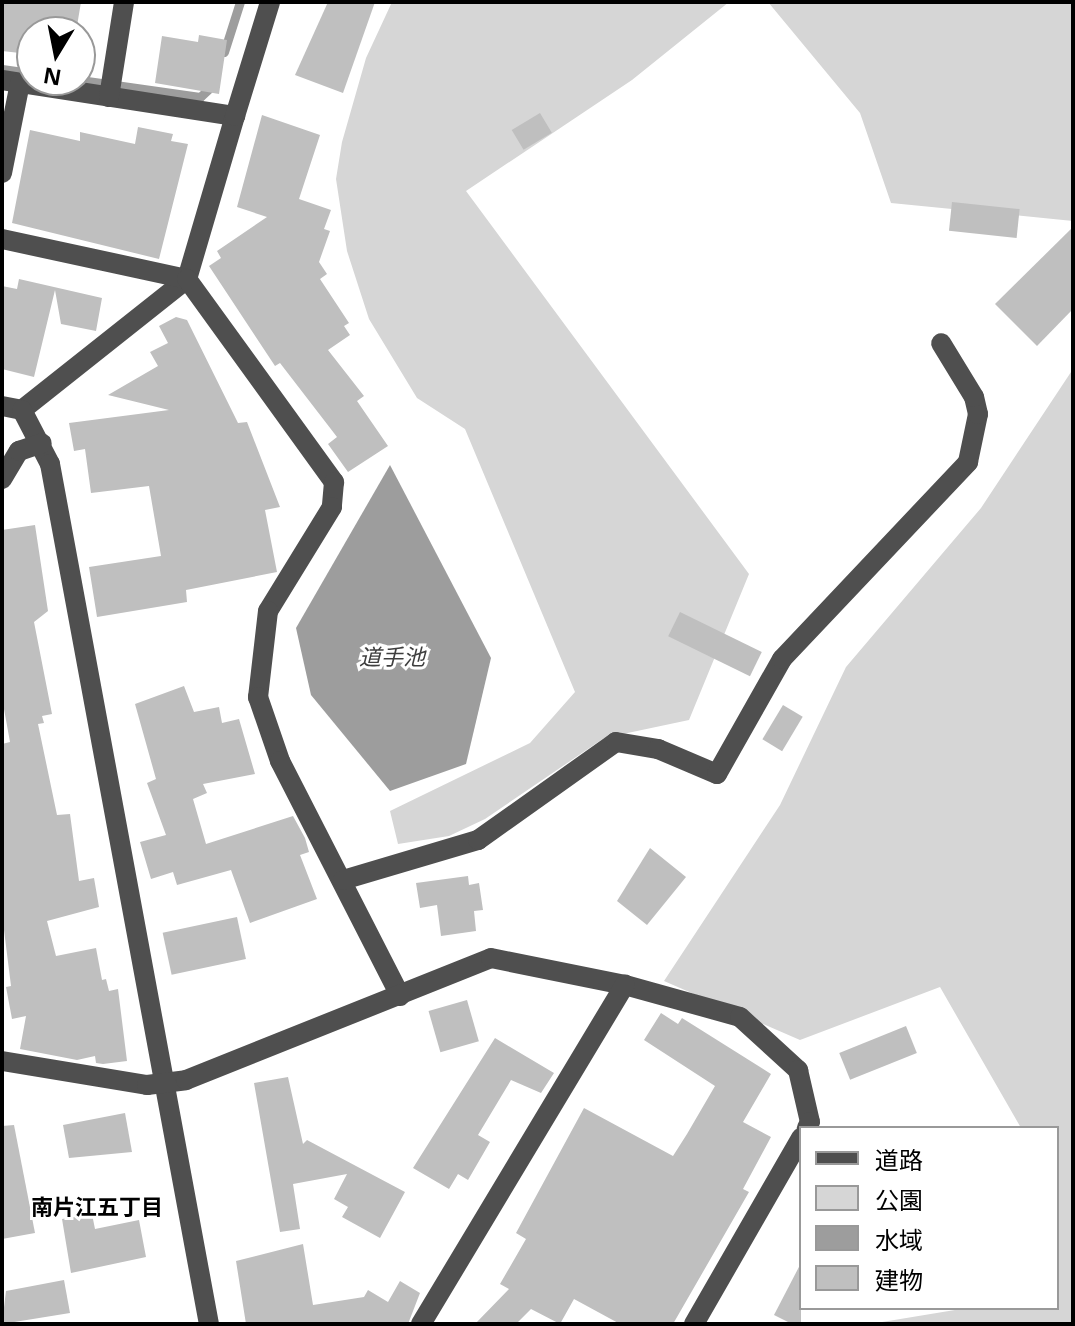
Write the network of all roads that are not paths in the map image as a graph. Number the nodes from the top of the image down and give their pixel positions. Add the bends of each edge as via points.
1 (124, 2) edge
2 (270, 2) edge
3 (11, 82) edge
4 (109, 97) junction
5 (235, 116) junction
6 (2, 173) edge
7 (2, 239) edge
8 (187, 279) junction
9 (941, 343) dead end
10 (12, 408) edge
11 (42, 443) junction
12 (2, 479) edge
13 (343, 880) junction
14 (625, 985) junction
15 (400, 996) junction
16 (2, 1061) edge
17 (165, 1082) junction
18 (808, 1126) edge
19 (799, 1141) edge
20 (209, 1324) edge
21 (421, 1324) edge
22 (694, 1324) edge

1 - 4 street
2 - 5 street
3 - 4 street
3 - 6 street
4 - 5 street
5 - 8 street
7 - 8 street
8 - 10 street
8 - 13 street via 334,482 332,507 268,611 258,697 280,761
9 - 13 street via 974,397 978,414 968,462 782,659 717,774 658,749 616,742 478,840
10 - 11 street
11 - 12 street via 19,451
11 - 17 street
13 - 15 street
14 - 15 street via 491,958
14 - 18 street via 740,1017 798,1070
14 - 21 street
15 - 17 street via 186,1080
16 - 17 street via 147,1085
17 - 20 street
19 - 22 street

